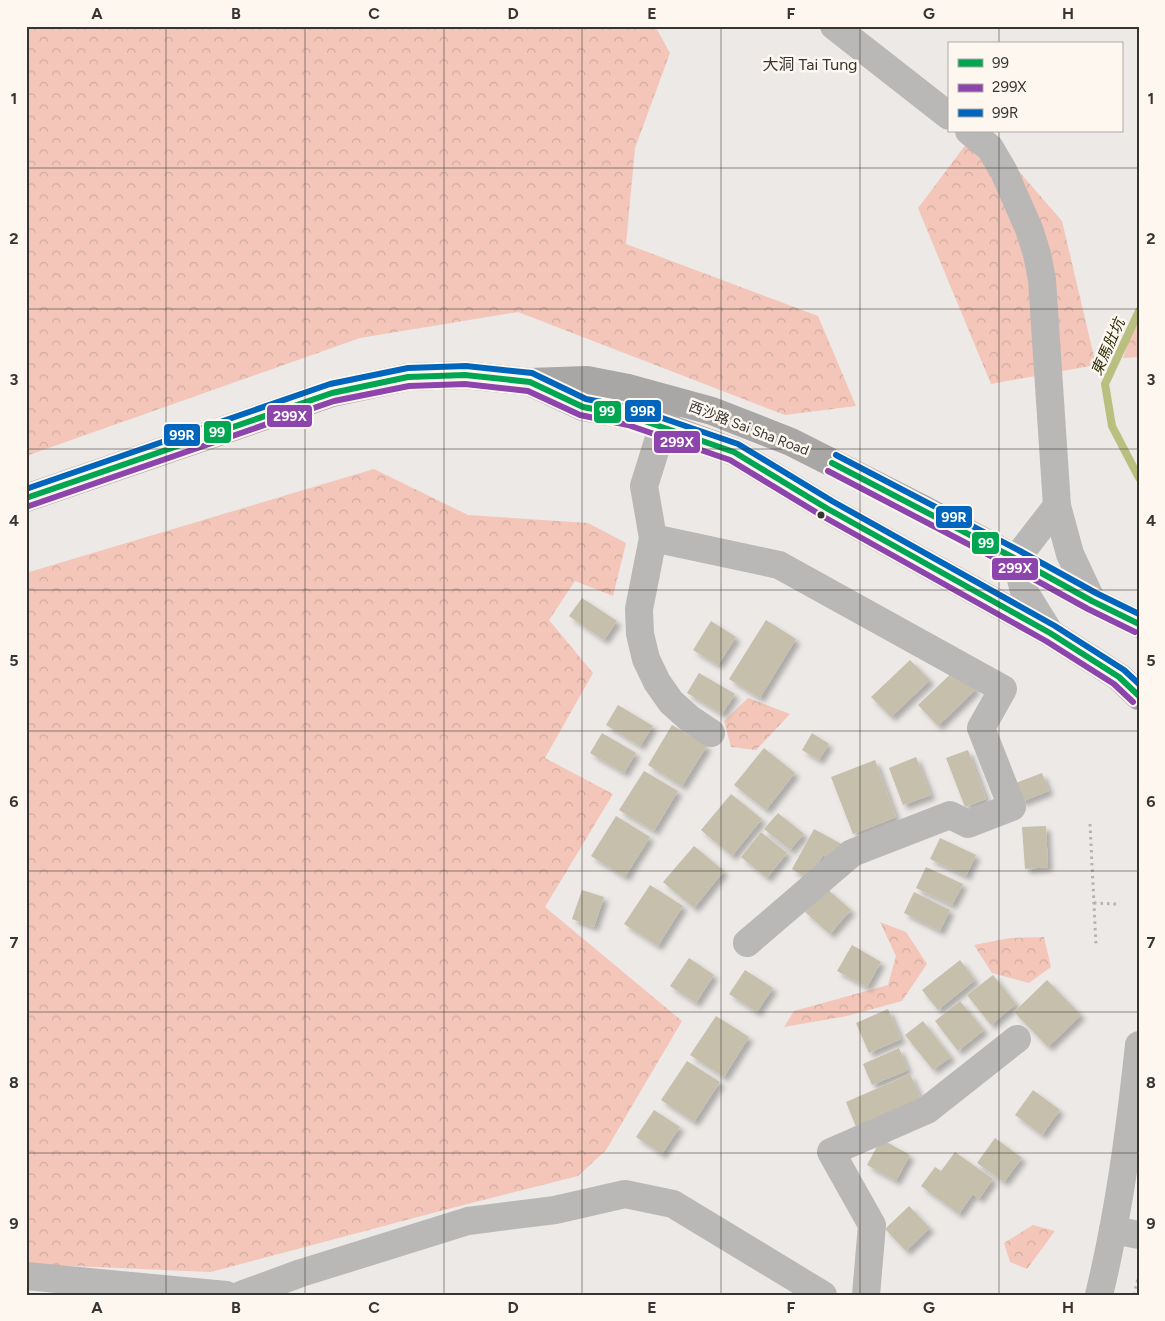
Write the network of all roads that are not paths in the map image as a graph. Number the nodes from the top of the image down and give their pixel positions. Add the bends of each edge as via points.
1 (834, 26) edge
2 (948, 115) edge
3 (970, 132) edge
4 (530, 382) junction
5 (671, 399) junction
6 (662, 426) junction
7 (26, 498) edge
8 (1057, 506) junction
9 (653, 538) junction
10 (1016, 559) junction
11 (1092, 601) junction
12 (1139, 624) edge
13 (1050, 633) junction
14 (1139, 696) edge
15 (711, 732) dead end
16 (747, 943) dead end
17 (1017, 1039) dead end
18 (1139, 1045) edge
19 (1126, 1232) edge
20 (26, 1276) edge
21 (226, 1295) edge
22 (241, 1295) edge
23 (823, 1295) edge
24 (866, 1295) edge
25 (1099, 1295) edge

1 - 2 street
3 - 8 street via 990,148 1004,172 1030,229 1037,254 1042,280
4 - 5 main road, 西沙路 Sai Sha Road via 587,380
4 - 6 main road, 西沙路 Sai Sha Road via 583,407
4 - 7 main road, 西沙路 Sai Sha Road via 465,375 408,377 332,393
5 - 6 street
5 - 10 main road, 西沙路 Sai Sha Road via 712,411 791,442
6 - 9 street via 644,486
6 - 13 main road, 西沙路 Sai Sha Road via 734,452 828,509
8 - 10 street
8 - 11 street via 1070,554
9 - 15 street via 639,609 646,659 656,682 672,702
9 - 16 street via 779,565 1003,689 981,728 1012,807 968,824 950,816 852,853
10 - 11 main road, 西沙路 Sai Sha Road
10 - 13 street via 1024,591
11 - 12 main road, 西沙路 Sai Sha Road
13 - 14 main road, 西沙路 Sai Sha Road via 1119,677
17 - 24 street via 927,1110 831,1152 872,1225
18 - 19 street via 1121,1190
19 - 25 street
20 - 21 street
22 - 23 street via 468,1221 555,1210 625,1194 673,1204

